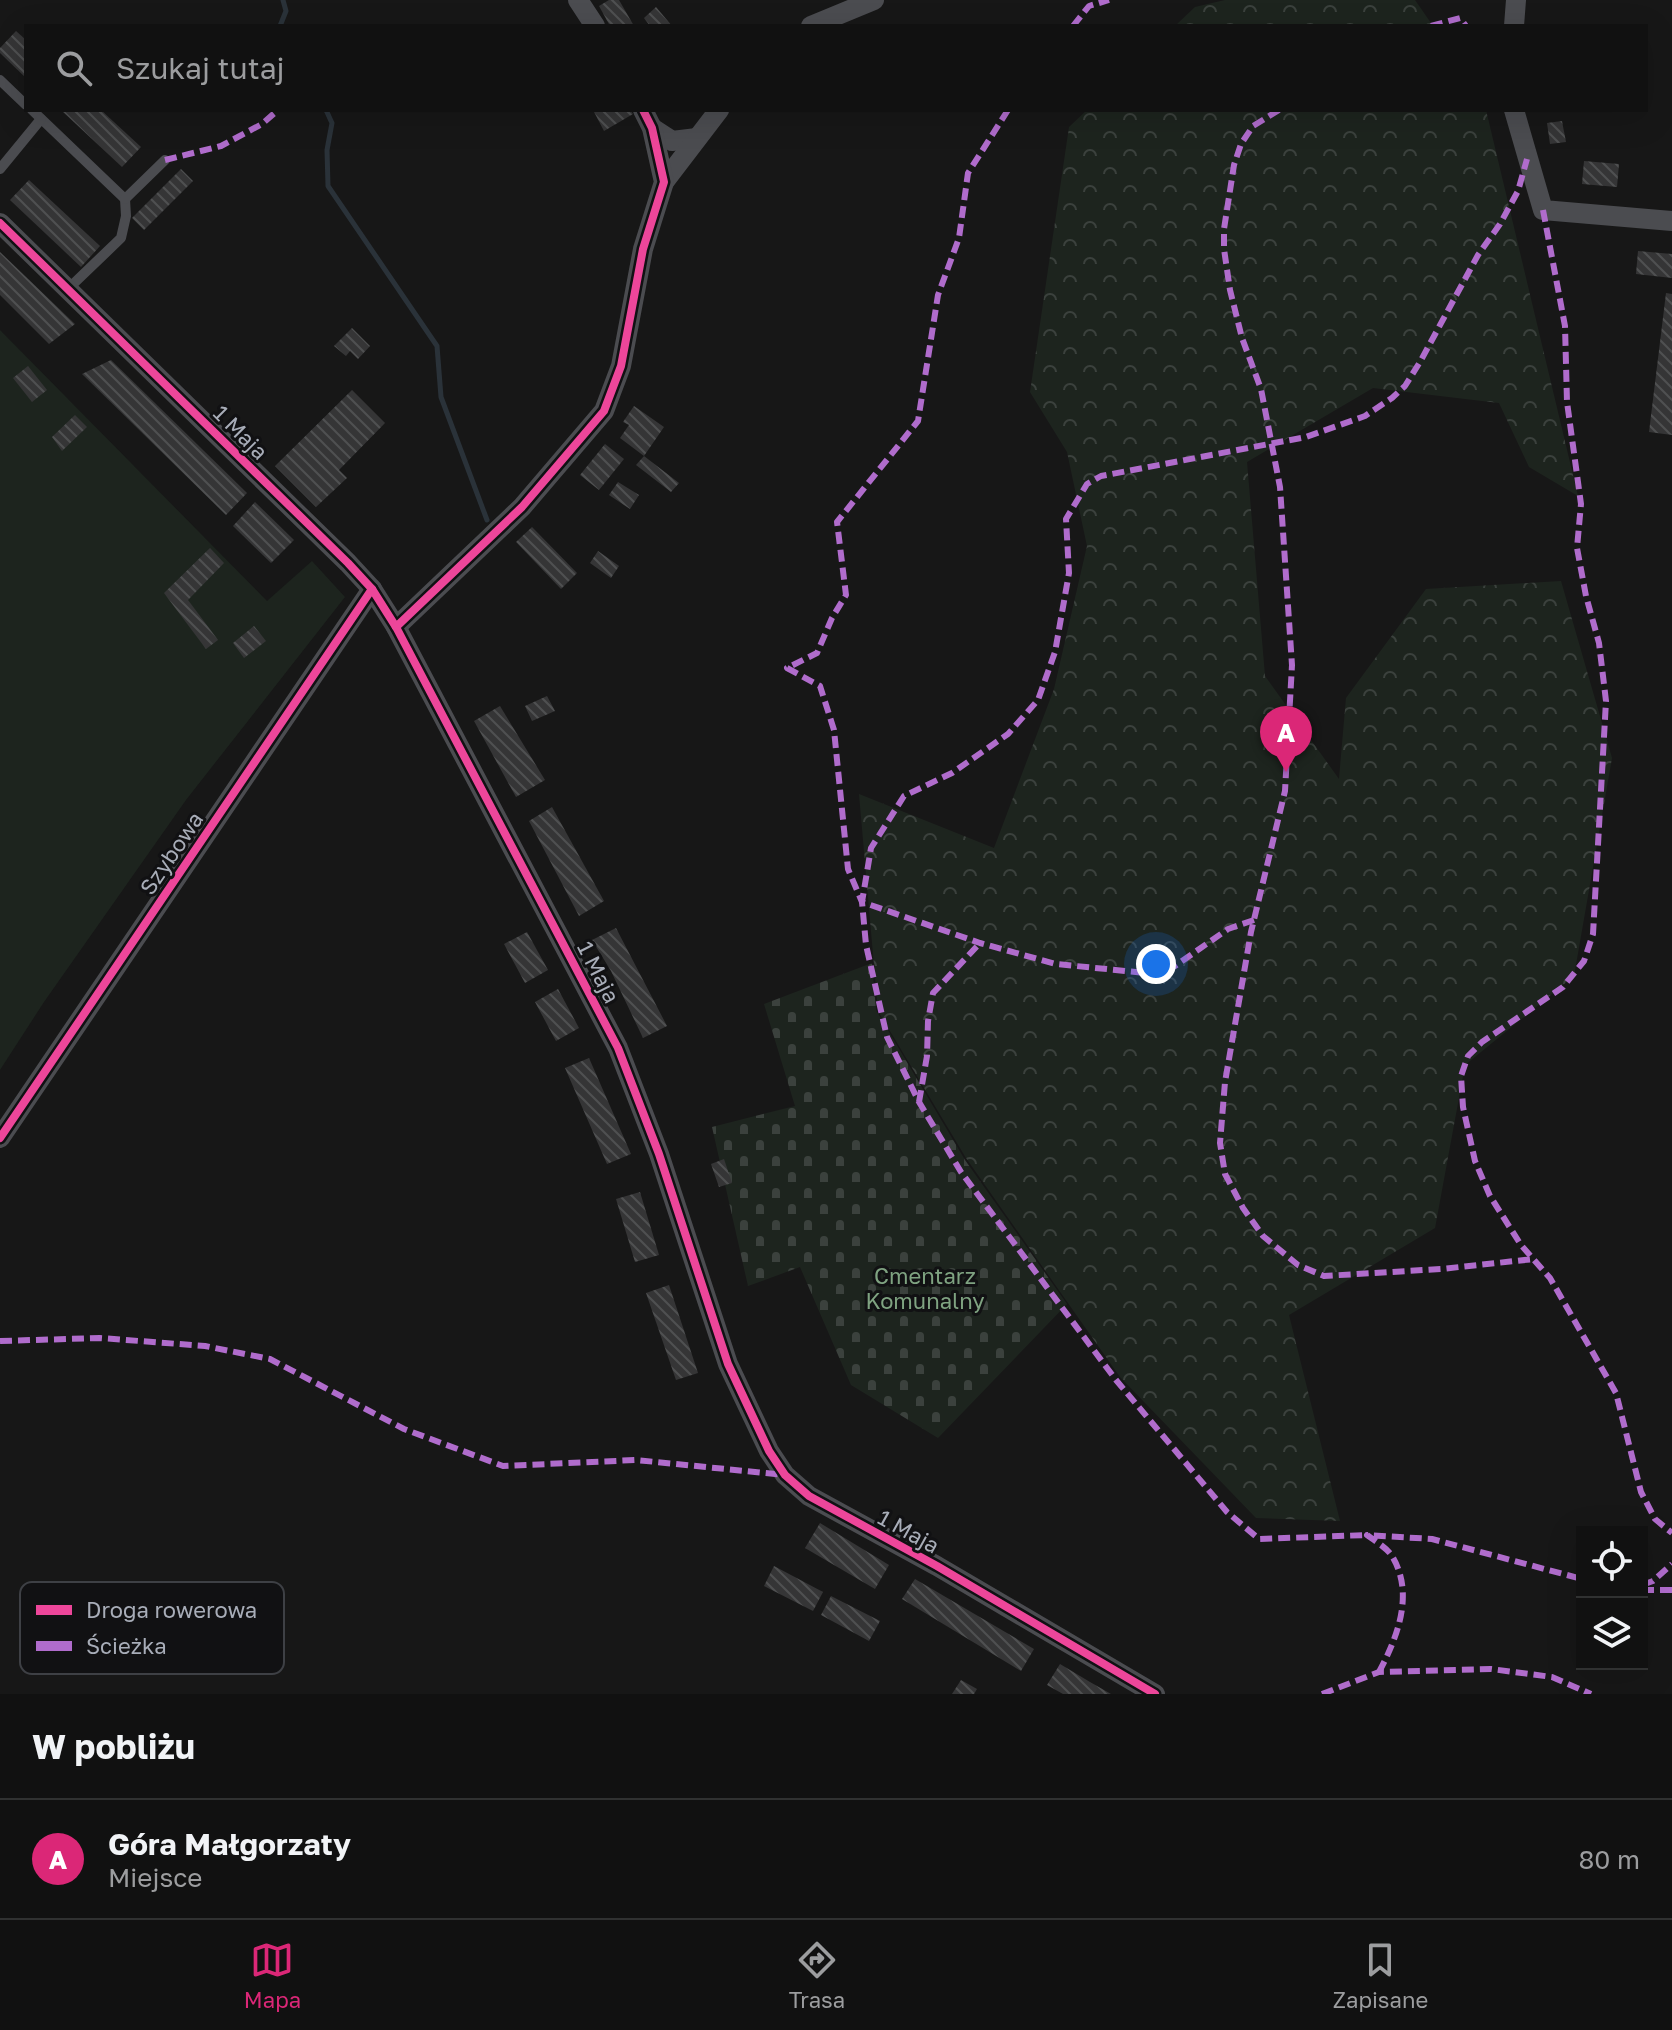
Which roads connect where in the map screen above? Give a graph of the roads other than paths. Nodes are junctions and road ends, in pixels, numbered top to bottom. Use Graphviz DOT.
graph roads {
  1 [pos="578,0"];
  2 [pos="874,0"];
  3 [pos="1516,0"];
  4 [pos="594,24"];
  5 [pos="816,24"];
  6 [pos="1514,24"];
  7 [pos="0,80"];
  8 [pos="24,103"];
  9 [pos="34,112"];
  10 [pos="717,112"];
  11 [pos="1515,112"];
  12 [pos="41,119"];
  13 [pos="648,119"];
  14 [pos="697,138"];
  15 [pos="165,160"];
  16 [pos="0,169"];
  17 [pos="664,182"];
  18 [pos="125,199"];
  19 [pos="1672,221"];
  20 [pos="0,223"];
  21 [pos="69,288"];
  22 [pos="372,589"];
  23 [pos="396,627"];
  24 [pos="0,1138"];
  25 [pos="1155,1694"];
  1 -- 4 [label="street"];
  2 -- 5 [label="street"];
  3 -- 6 [label="street"];
  7 -- 8 [label="lane"];
  9 -- 12 [label="lane"];
  10 -- 14 [label="street"];
  11 -- 19 [label="street"];
  12 -- 16 [label="lane"];
  12 -- 18 [label="lane"];
  13 -- 14 [label="street"];
  13 -- 17 [label="street"];
  14 -- 17 [label="street"];
  15 -- 18 [label="lane"];
  17 -- 23 [label="street"];
  18 -- 21 [label="lane"];
  20 -- 21 [label="street, 1 Maja"];
  21 -- 22 [label="street, 1 Maja"];
  22 -- 23 [label="street, 1 Maja"];
  22 -- 24 [label="street, Szybowa"];
  23 -- 25 [label="street, 1 Maja"];
}
